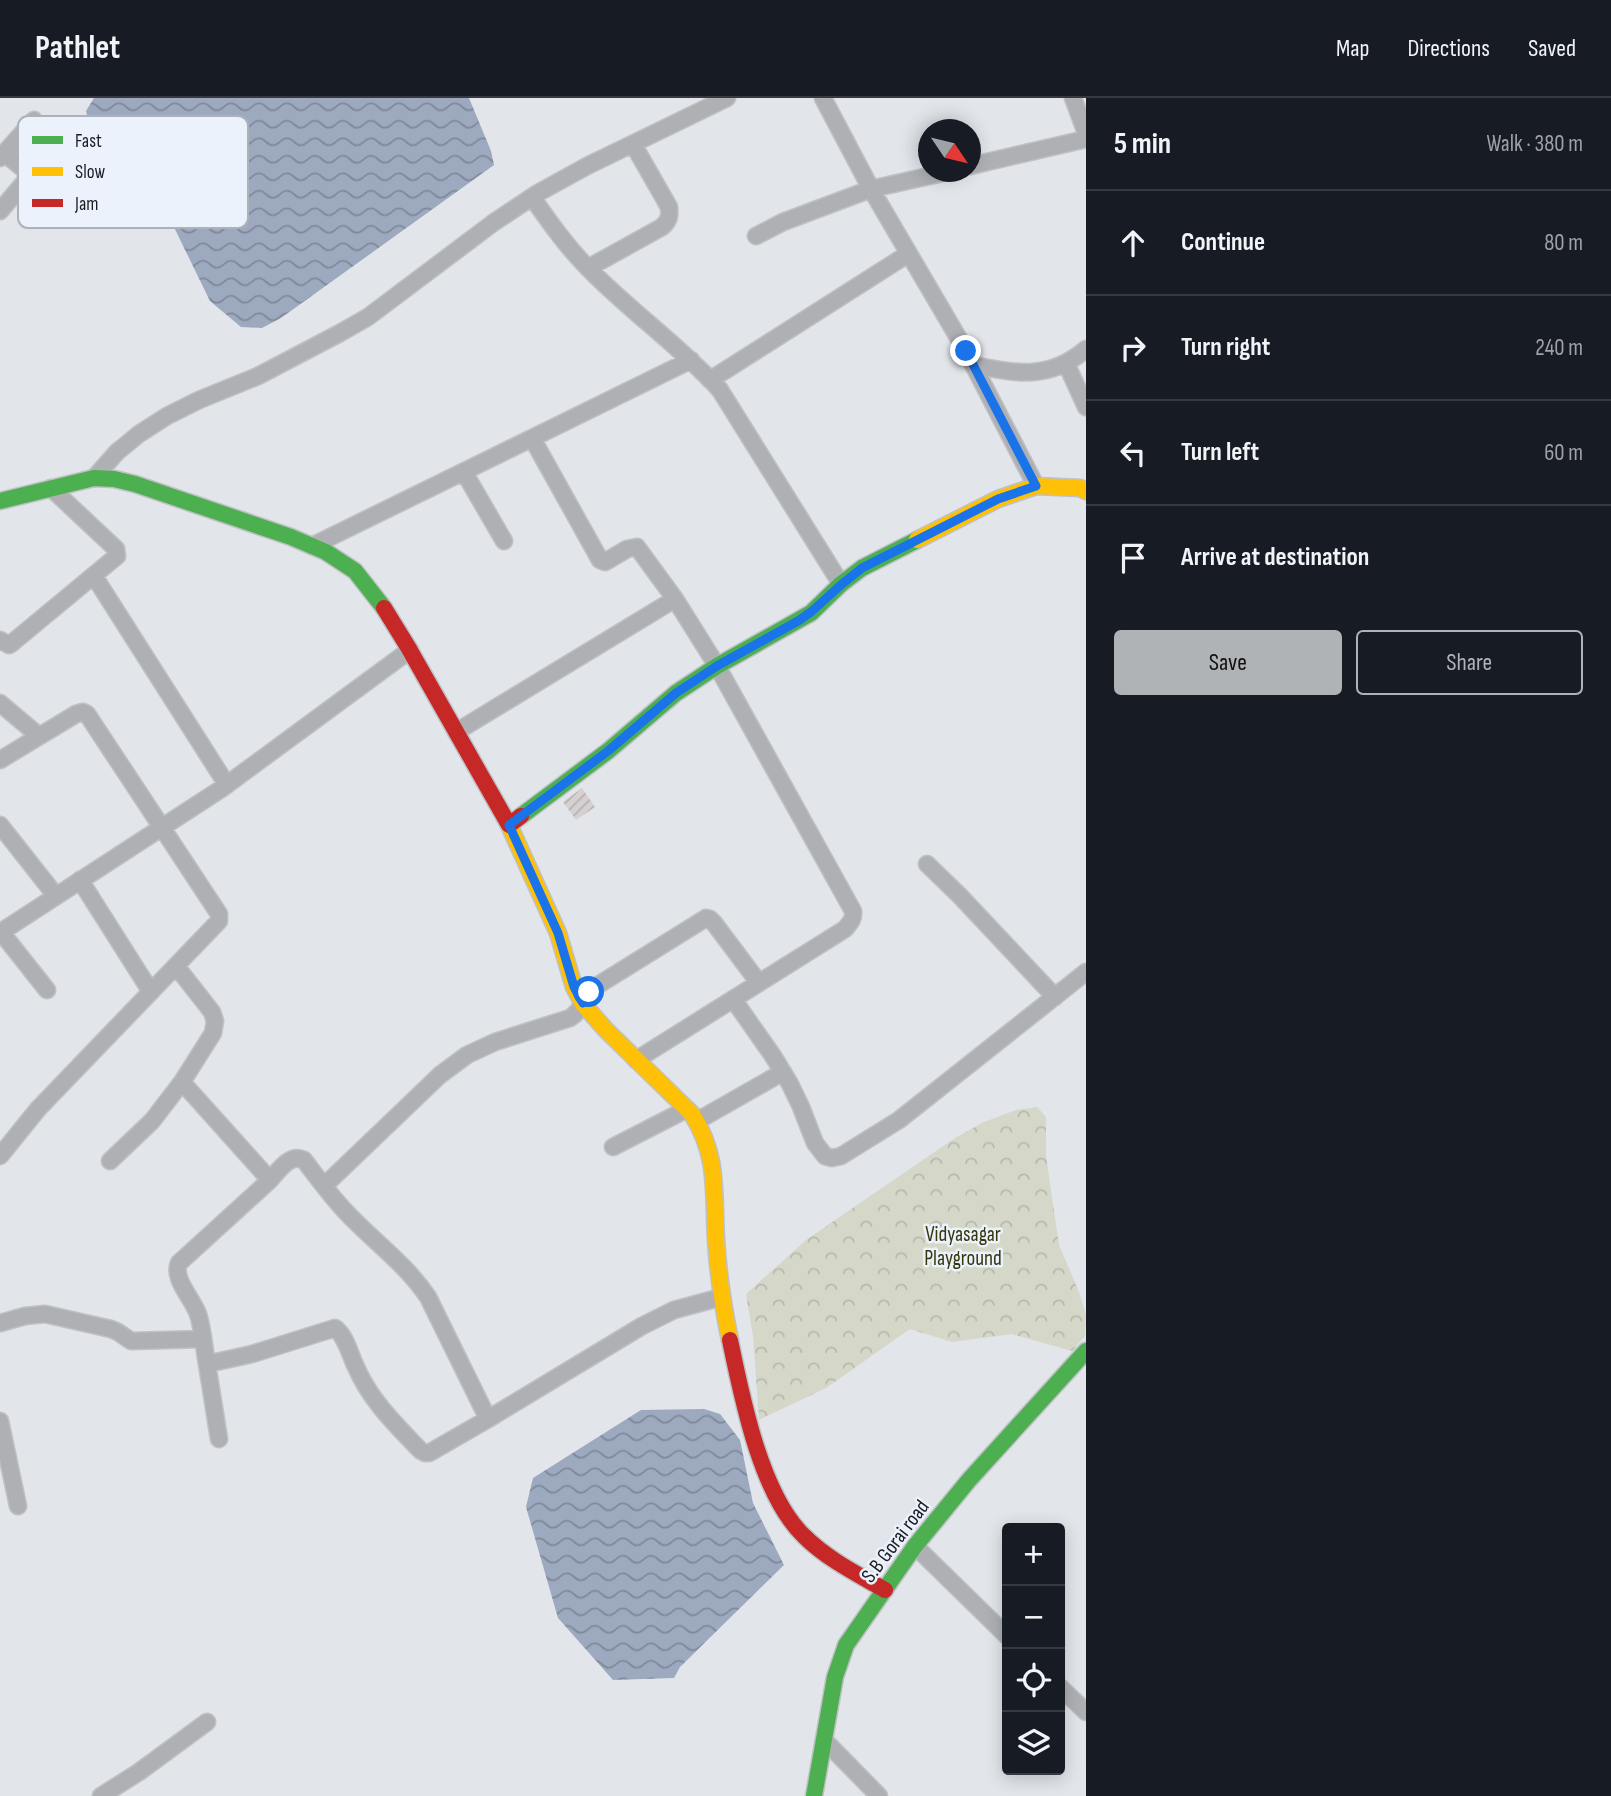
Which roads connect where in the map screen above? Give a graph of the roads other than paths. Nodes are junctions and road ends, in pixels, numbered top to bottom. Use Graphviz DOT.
graph roads {
  1 [pos="727,98"];
  2 [pos="823,98"];
  3 [pos="1073,98"];
  4 [pos="1086,133"];
  5 [pos="18,138"];
  6 [pos="1086,139"];
  7 [pos="633,144"];
  8 [pos="2,156"];
  9 [pos="981,164"];
  10 [pos="18,166"];
  11 [pos="918,178"];
  12 [pos="871,189"];
  13 [pos="18,190"];
  14 [pos="532,197"];
  15 [pos="0,211"];
  16 [pos="756,236"];
  17 [pos="908,254"];
  18 [pos="588,268"];
  19 [pos="1086,349"];
  20 [pos="691,360"];
  21 [pos="1066,363"];
  22 [pos="974,365"];
  23 [pos="710,380"];
  24 [pos="1086,407"];
  25 [pos="532,438"];
  26 [pos="464,472"];
  27 [pos="94,478"];
  28 [pos="1036,486"];
  29 [pos="51,488"];
  30 [pos="1086,491"];
  31 [pos="0,501"];
  32 [pos="504,541"];
  33 [pos="312,546"];
  34 [pos="94,576"];
  35 [pos="842,584"];
  36 [pos="675,599"];
  37 [pos="0,640"];
  38 [pos="410,650"];
  39 [pos="717,666"];
  40 [pos="0,703"];
  41 [pos="456,732"];
  42 [pos="39,736"];
  43 [pos="0,760"];
  44 [pos="227,785"];
  45 [pos="0,825"];
  46 [pos="509,825"];
  47 [pos="161,828"];
  48 [pos="928,864"];
  49 [pos="80,880"];
  50 [pos="56,896"];
  51 [pos="1,932"];
  52 [pos="176,967"];
  53 [pos="1086,972"];
  54 [pos="759,983"];
  55 [pos="47,990"];
  56 [pos="151,992"];
  57 [pos="1055,997"];
  58 [pos="733,999"];
  59 [pos="583,1003"];
  60 [pos="636,1060"];
  61 [pos="783,1072"];
  62 [pos="182,1082"];
  63 [pos="692,1115"];
  64 [pos="613,1147"];
  65 [pos="0,1156"];
  66 [pos="110,1161"];
  67 [pos="270,1180"];
  68 [pos="324,1186"];
  69 [pos="722,1297"];
  70 [pos="0,1323"];
  71 [pos="203,1339"];
  72 [pos="1086,1352"];
  73 [pos="207,1364"];
  74 [pos="488,1419"];
  75 [pos="0,1421"];
  76 [pos="219,1438"];
  77 [pos="18,1506"];
  78 [pos="915,1546"];
  79 [pos="885,1590"];
  80 [pos="1002,1631"];
  81 [pos="1065,1692"];
  82 [pos="1086,1712"];
  83 [pos="207,1723"];
  84 [pos="824,1740"];
  85 [pos="102,1796"];
  86 [pos="814,1796"];
  87 [pos="879,1796"];
  1 -- 7 [label="street"];
  2 -- 12 [label="street"];
  3 -- 4 [label="street"];
  5 -- 8 [label="street"];
  6 -- 9 [label="street"];
  7 -- 14 [label="street"];
  7 -- 18 [label="street"];
  8 -- 10 [label="street"];
  11 -- 12 [label="street"];
  12 -- 16 [label="street"];
  12 -- 17 [label="street"];
  13 -- 15 [label="street"];
  14 -- 18 [label="street"];
  14 -- 27 [label="street"];
  17 -- 22 [label="street"];
  17 -- 23 [label="street"];
  18 -- 20 [label="street"];
  19 -- 21 [label="street"];
  20 -- 23 [label="street"];
  20 -- 25 [label="street"];
  21 -- 22 [label="street"];
  21 -- 24 [label="street"];
  22 -- 28 [label="street"];
  23 -- 35 [label="street"];
  25 -- 26 [label="street"];
  25 -- 36 [label="street"];
  26 -- 32 [label="street"];
  26 -- 33 [label="street"];
  27 -- 29 [label="street"];
  27 -- 33 [label="street"];
  28 -- 30 [label="street"];
  28 -- 35 [label="street"];
  29 -- 31 [label="street"];
  29 -- 34 [label="street"];
  33 -- 38 [label="street"];
  34 -- 37 [label="street"];
  34 -- 44 [label="street"];
  35 -- 39 [label="street"];
  36 -- 39 [label="street"];
  36 -- 41 [label="street"];
  38 -- 41 [label="street"];
  38 -- 44 [label="street"];
  39 -- 46 [label="street"];
  39 -- 54 [label="street"];
  40 -- 42 [label="street"];
  41 -- 46 [label="street"];
  42 -- 43 [label="street"];
  42 -- 47 [label="street"];
  44 -- 47 [label="street"];
  45 -- 50 [label="street"];
  46 -- 59 [label="street"];
  47 -- 49 [label="street"];
  47 -- 52 [label="street"];
  48 -- 57 [label="street"];
  49 -- 50 [label="street"];
  49 -- 56 [label="street"];
  50 -- 51 [label="street"];
  51 -- 55 [label="street"];
  52 -- 56 [label="street"];
  52 -- 62 [label="street"];
  53 -- 57 [label="street"];
  54 -- 58 [label="street"];
  54 -- 59 [label="street"];
  56 -- 65 [label="street"];
  57 -- 61 [label="street"];
  58 -- 60 [label="street"];
  58 -- 61 [label="street"];
  59 -- 60 [label="street"];
  59 -- 68 [label="street"];
  60 -- 63 [label="street"];
  61 -- 63 [label="street"];
  62 -- 66 [label="street"];
  62 -- 67 [label="street"];
  63 -- 64 [label="street"];
  63 -- 69 [label="street"];
  67 -- 68 [label="street"];
  67 -- 71 [label="street"];
  68 -- 74 [label="street"];
  69 -- 74 [label="street"];
  69 -- 79 [label="street"];
  70 -- 71 [label="street"];
  71 -- 73 [label="street"];
  72 -- 78 [label="street, S.B Gorai road"];
  73 -- 74 [label="street"];
  73 -- 76 [label="street"];
  75 -- 77 [label="street"];
  78 -- 79 [label="street, S.B Gorai road"];
  78 -- 80 [label="street"];
  79 -- 84 [label="street, S.B Gorai road"];
  81 -- 82 [label="street"];
  83 -- 85 [label="street"];
  84 -- 86 [label="street, S.B Gorai road"];
  84 -- 87 [label="street"];
}
